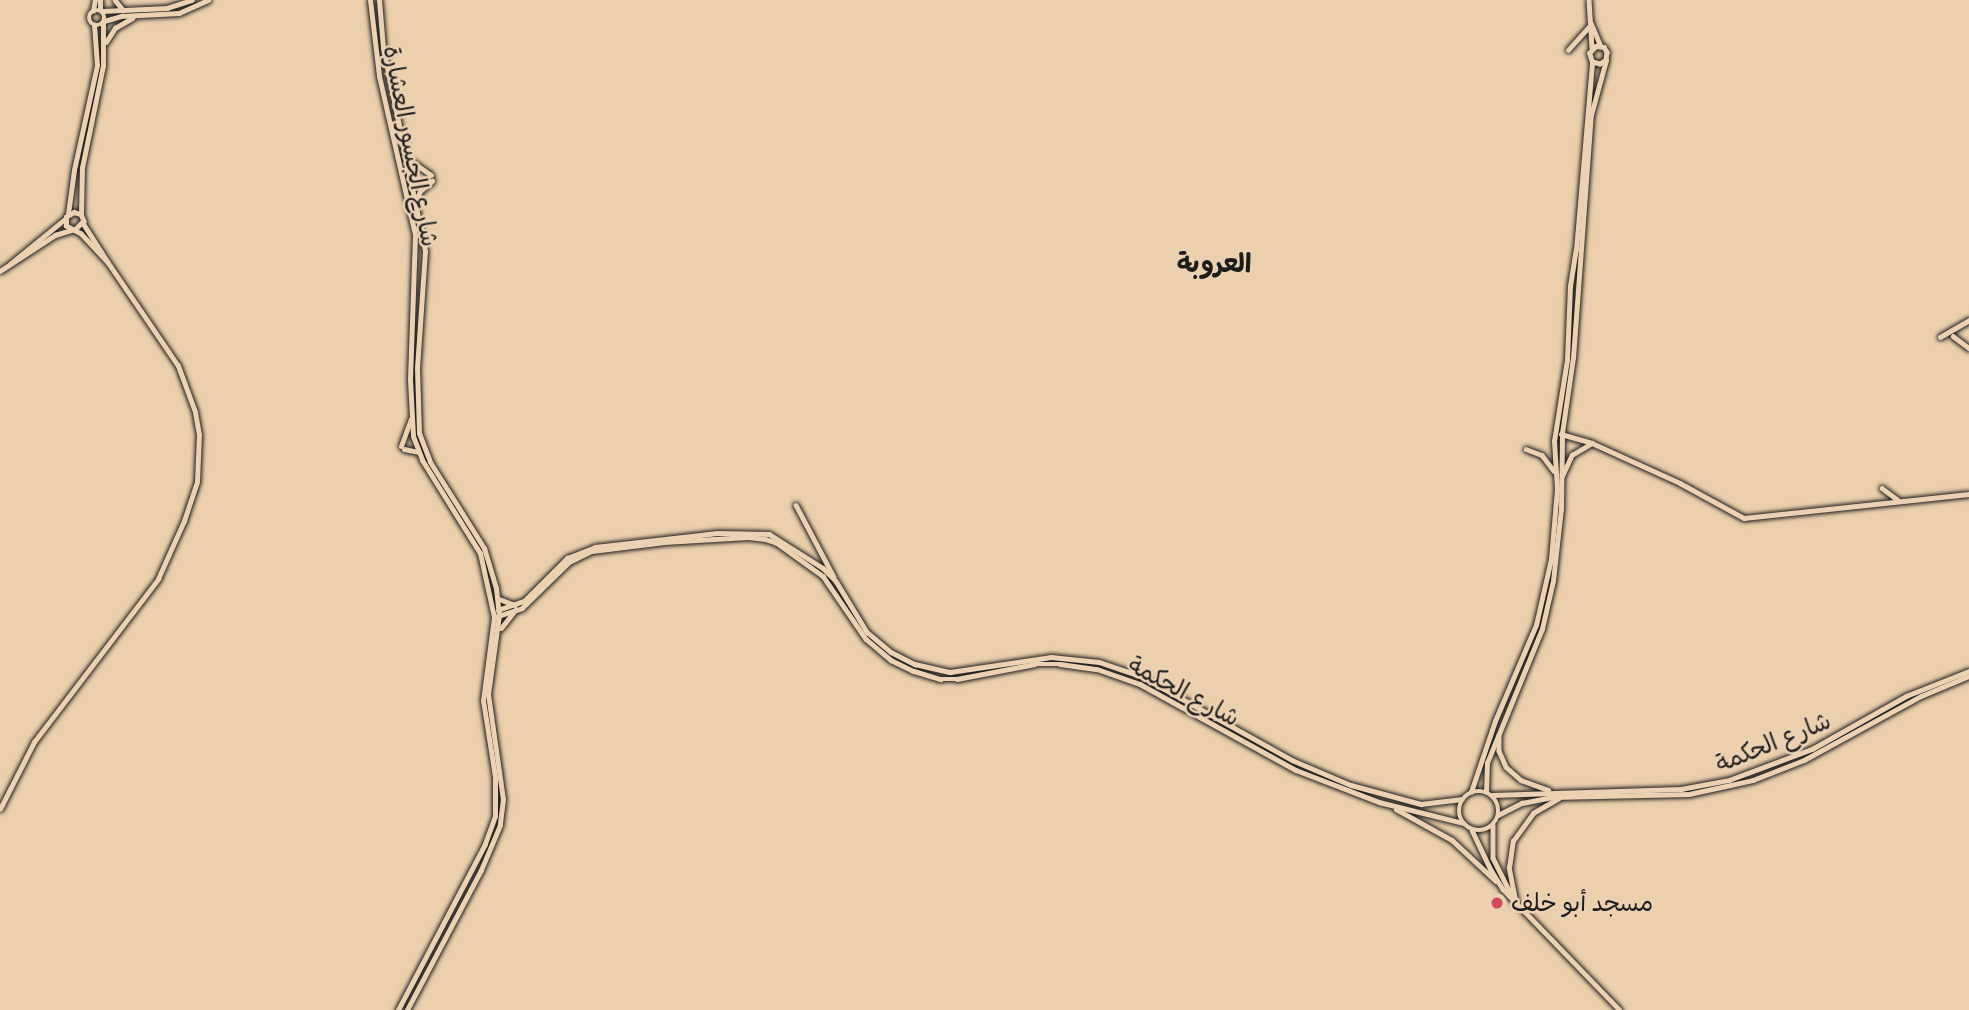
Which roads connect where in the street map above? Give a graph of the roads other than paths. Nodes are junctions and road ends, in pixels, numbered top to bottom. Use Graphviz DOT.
graph roads {
  1 [pos="97,0"];
  2 [pos="115,0"];
  3 [pos="192,0"];
  4 [pos="208,0"];
  5 [pos="370,0"];
  6 [pos="379,0"];
  7 [pos="1589,0"];
  8 [pos="124,10"];
  9 [pos="98,11"];
  10 [pos="137,16"];
  11 [pos="1590,19"];
  12 [pos="103,22"];
  13 [pos="94,25"];
  14 [pos="1589,27"];
  15 [pos="105,46"];
  16 [pos="1601,46"];
  17 [pos="1592,48"];
  18 [pos="1568,50"];
  19 [pos="1606,60"];
  20 [pos="1592,62"];
  21 [pos="407,157"];
  22 [pos="401,175"];
  23 [pos="411,175"];
  24 [pos="403,183"];
  25 [pos="412,183"];
  26 [pos="416,201"];
  27 [pos="81,214"];
  28 [pos="66,217"];
  29 [pos="83,223"];
  30 [pos="73,230"];
  31 [pos="108,263"];
  32 [pos="10,264"];
  33 [pos="0,271"];
  34 [pos="1969,320"];
  35 [pos="1953,336"];
  36 [pos="1940,337"];
  37 [pos="1969,348"];
  38 [pos="411,419"];
  39 [pos="1562,436"];
  40 [pos="1555,438"];
  41 [pos="1592,443"];
  42 [pos="1526,449"];
  43 [pos="418,452"];
  44 [pos="1559,475"];
  45 [pos="1882,488"];
  46 [pos="1969,494"];
  47 [pos="1900,502"];
  48 [pos="796,505"];
  49 [pos="836,581"];
  50 [pos="498,599"];
  51 [pos="515,608"];
  52 [pos="496,613"];
  53 [pos="498,634"];
  54 [pos="1969,671"];
  55 [pos="1969,676"];
  56 [pos="1499,731"];
  57 [pos="1552,791"];
  58 [pos="1471,792"];
  59 [pos="1489,794"];
  60 [pos="1563,796"];
  61 [pos="1462,799"];
  62 [pos="1389,805"];
  63 [pos="0,809"];
  64 [pos="1498,815"];
  65 [pos="1463,823"];
  66 [pos="1493,825"];
  67 [pos="1472,830"];
  68 [pos="1503,889"];
  69 [pos="1515,900"];
  70 [pos="1519,907"];
  71 [pos="398,1010"];
  72 [pos="407,1010"];
  73 [pos="1620,1010"];
  1 -- 9 [label="street"];
  2 -- 8 [label="street"];
  3 -- 8 [label="street"];
  4 -- 10 [label="street"];
  5 -- 22 [label="main road, شارع الجسور العشارة"];
  6 -- 21 [label="main road, شارع الجسور العشارة"];
  7 -- 11 [label="street"];
  8 -- 9 [label="street"];
  9 -- 12 [label="street"];
  9 -- 13 [label="street"];
  10 -- 12 [label="street"];
  10 -- 15 [label="street"];
  11 -- 14 [label="street"];
  11 -- 16 [label="street"];
  12 -- 13 [label="street"];
  12 -- 15 [label="street"];
  13 -- 28 [label="street"];
  14 -- 17 [label="street"];
  14 -- 18 [label="street"];
  15 -- 27 [label="street"];
  16 -- 17 [label="street"];
  16 -- 19 [label="street"];
  17 -- 20 [label="street"];
  19 -- 20 [label="street"];
  19 -- 39 [label="street"];
  20 -- 40 [label="street"];
  21 -- 23 [label="main road, شارع الجسور العشارة"];
  21 -- 26 [label="main road"];
  22 -- 23 [label="main road"];
  22 -- 24 [label="main road, شارع الجسور العشارة"];
  23 -- 25 [label="main road, شارع الجسور العشارة"];
  24 -- 25 [label="main road"];
  24 -- 38 [label="main road, شارع الجسور العشارة"];
  25 -- 26 [label="main road, شارع الجسور العشارة"];
  26 -- 50 [label="main road, شارع الجسور العشارة"];
  27 -- 28 [label="street"];
  27 -- 29 [label="street"];
  28 -- 30 [label="street"];
  28 -- 32 [label="street"];
  29 -- 30 [label="street"];
  29 -- 31 [label="street"];
  30 -- 31 [label="street"];
  30 -- 32 [label="street"];
  31 -- 63 [label="street"];
  32 -- 33 [label="street"];
  34 -- 36 [label="street"];
  35 -- 37 [label="street"];
  38 -- 43 [label="main road, شارع الجسور العشارة"];
  38 -- 43 [label="main road"];
  39 -- 40 [label="street"];
  39 -- 41 [label="street"];
  39 -- 44 [label="street"];
  40 -- 44 [label="street"];
  41 -- 44 [label="street"];
  41 -- 47 [label="street"];
  42 -- 44 [label="street"];
  43 -- 52 [label="main road, شارع الجسور العشارة"];
  44 -- 56 [label="street"];
  44 -- 58 [label="street"];
  45 -- 47 [label="street"];
  46 -- 47 [label="street"];
  48 -- 49 [label="street"];
  49 -- 51 [label="street, شارع الحكمة"];
  49 -- 61 [label="street, شارع الحكمة"];
  50 -- 51 [label="main road"];
  50 -- 52 [label="main road, شارع الجسور العشارة"];
  51 -- 52 [label="street, شارع الحكمة"];
  51 -- 53 [label="main road"];
  51 -- 62 [label="street, شارع الحكمة"];
  52 -- 53 [label="main road, شارع الجسور العشارة"];
  52 -- 71 [label="main road, شارع الجسور العشارة"];
  53 -- 72 [label="main road, شارع الجسور العشارة"];
  54 -- 57 [label="street, شارع الحكمة"];
  55 -- 60 [label="street, شارع الحكمة"];
  56 -- 57 [label="street"];
  56 -- 59 [label="street"];
  57 -- 59 [label="street, شارع الحكمة"];
  58 -- 59 [label="street"];
  58 -- 61 [label="street"];
  59 -- 64 [label="street"];
  60 -- 64 [label="street, شارع الحكمة"];
  60 -- 69 [label="street"];
  61 -- 65 [label="street"];
  62 -- 65 [label="street, شارع الحكمة"];
  62 -- 68 [label="street"];
  64 -- 66 [label="street"];
  65 -- 67 [label="street"];
  66 -- 67 [label="street"];
  66 -- 69 [label="street"];
  67 -- 68 [label="street"];
  68 -- 70 [label="street"];
  69 -- 70 [label="street"];
  70 -- 73 [label="street"];
}
